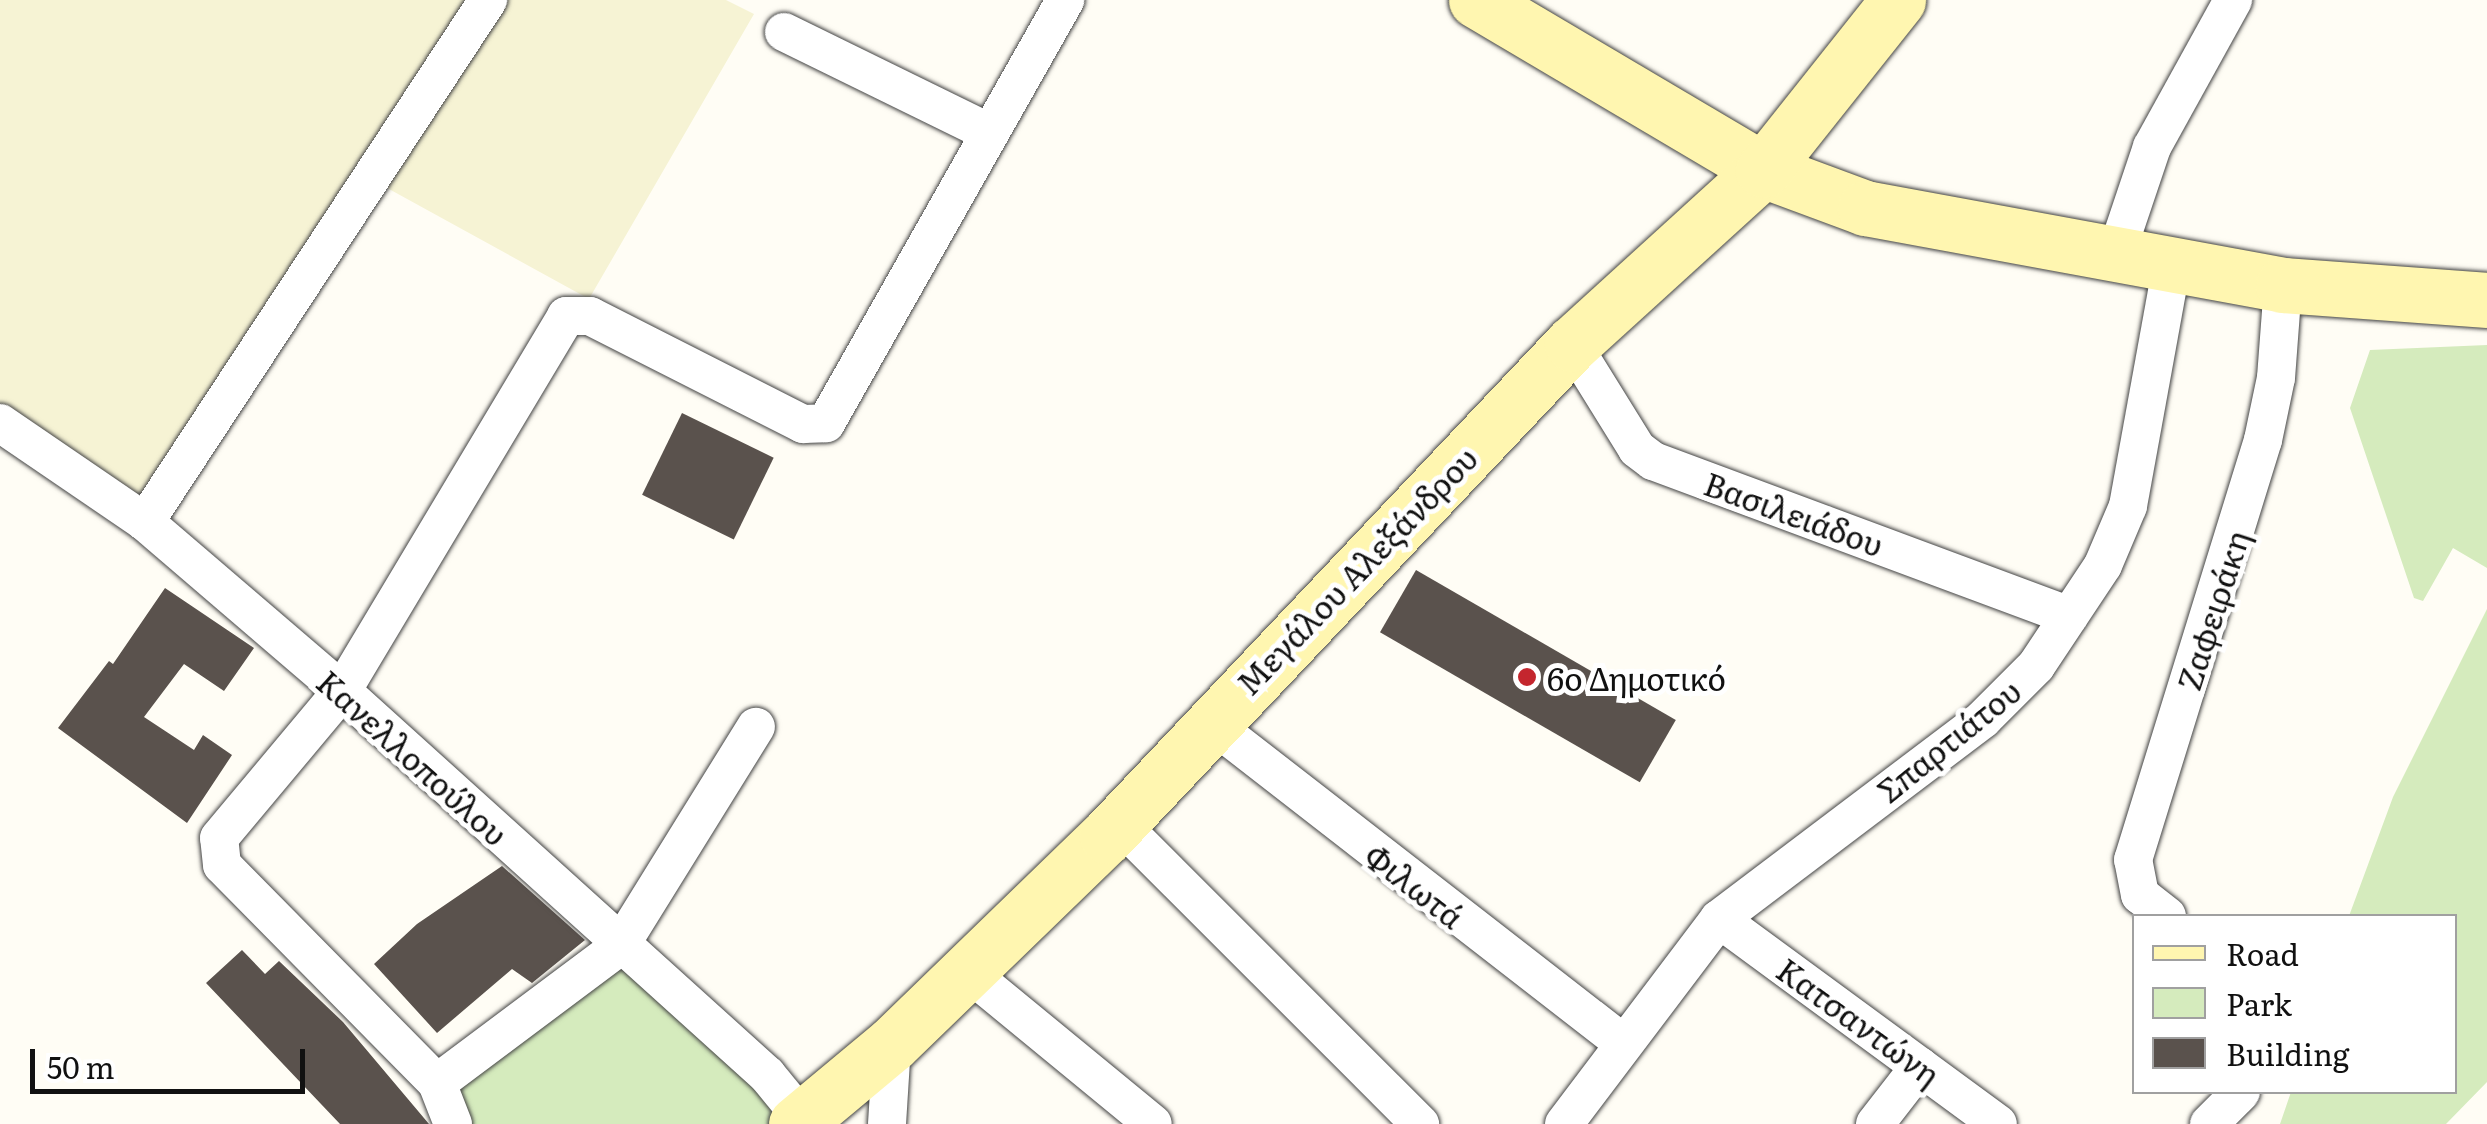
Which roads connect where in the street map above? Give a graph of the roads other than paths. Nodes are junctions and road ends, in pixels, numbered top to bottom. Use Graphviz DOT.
graph roads {
  1 [pos="488,0"];
  2 [pos="1064,0"];
  3 [pos="1476,0"];
  4 [pos="1898,0"];
  5 [pos="2233,0"];
  6 [pos="784,32"];
  7 [pos="990,133"];
  8 [pos="1763,170"];
  9 [pos="2116,254"];
  10 [pos="2172,263"];
  11 [pos="2283,285"];
  12 [pos="2486,294"];
  13 [pos="1572,344"];
  14 [pos="0,423"];
  15 [pos="145,522"];
  16 [pos="2069,616"];
  17 [pos="342,691"];
  18 [pos="1211,722"];
  19 [pos="756,727"];
  20 [pos="1118,822"];
  21 [pos="2165,914"];
  22 [pos="1719,918"];
  23 [pos="620,946"];
  24 [pos="968,972"];
  25 [pos="1623,1042"];
  26 [pos="892,1044"];
  27 [pos="1920,1066"];
  28 [pos="436,1083"];
  29 [pos="2239,1094"];
  30 [pos="800,1122"];
  31 [pos="452,1124"];
  32 [pos="888,1124"];
  33 [pos="1153,1124"];
  34 [pos="1420,1124"];
  35 [pos="1564,1124"];
  36 [pos="1875,1124"];
  37 [pos="1998,1124"];
  38 [pos="2209,1124"];
  1 -- 15 [label="street"];
  2 -- 7 [label="street"];
  3 -- 8 [label="main road"];
  4 -- 8 [label="main road, Μεγάλου Αλεξάνδρου"];
  5 -- 9 [label="street"];
  6 -- 7 [label="street"];
  7 -- 17 [label="street"];
  8 -- 9 [label="main road"];
  8 -- 13 [label="main road, Μεγάλου Αλεξάνδρου"];
  9 -- 10 [label="main road"];
  10 -- 11 [label="main road"];
  10 -- 16 [label="street, Σπαρτιάτου"];
  11 -- 12 [label="main road"];
  11 -- 21 [label="street, Ζαφειράκη"];
  13 -- 16 [label="street, Βασιλειάδου"];
  13 -- 18 [label="main road, Μεγάλου Αλεξάνδρου"];
  14 -- 15 [label="street, Κανελλοπούλου"];
  15 -- 17 [label="street, Κανελλοπούλου"];
  16 -- 22 [label="street, Σπαρτιάτου"];
  17 -- 23 [label="street, Κανελλοπούλου"];
  17 -- 28 [label="street"];
  18 -- 20 [label="main road, Μεγάλου Αλεξάνδρου"];
  18 -- 25 [label="street, Φιλωτά"];
  19 -- 23 [label="street"];
  20 -- 24 [label="main road, Μεγάλου Αλεξάνδρου"];
  20 -- 34 [label="street"];
  22 -- 25 [label="street, Σπαρτιάτου"];
  22 -- 27 [label="street, Κατσαντώνη"];
  23 -- 28 [label="street"];
  23 -- 30 [label="street, Κανελλοπούλου"];
  24 -- 26 [label="main road, Μεγάλου Αλεξάνδρου"];
  24 -- 33 [label="street"];
  25 -- 35 [label="street, Σπαρτιάτου"];
  26 -- 30 [label="main road, Μεγάλου Αλεξάνδρου"];
  26 -- 32 [label="street"];
  27 -- 36 [label="street"];
  27 -- 37 [label="street, Κατσαντώνη"];
  28 -- 31 [label="street"];
  29 -- 38 [label="street"];
}
